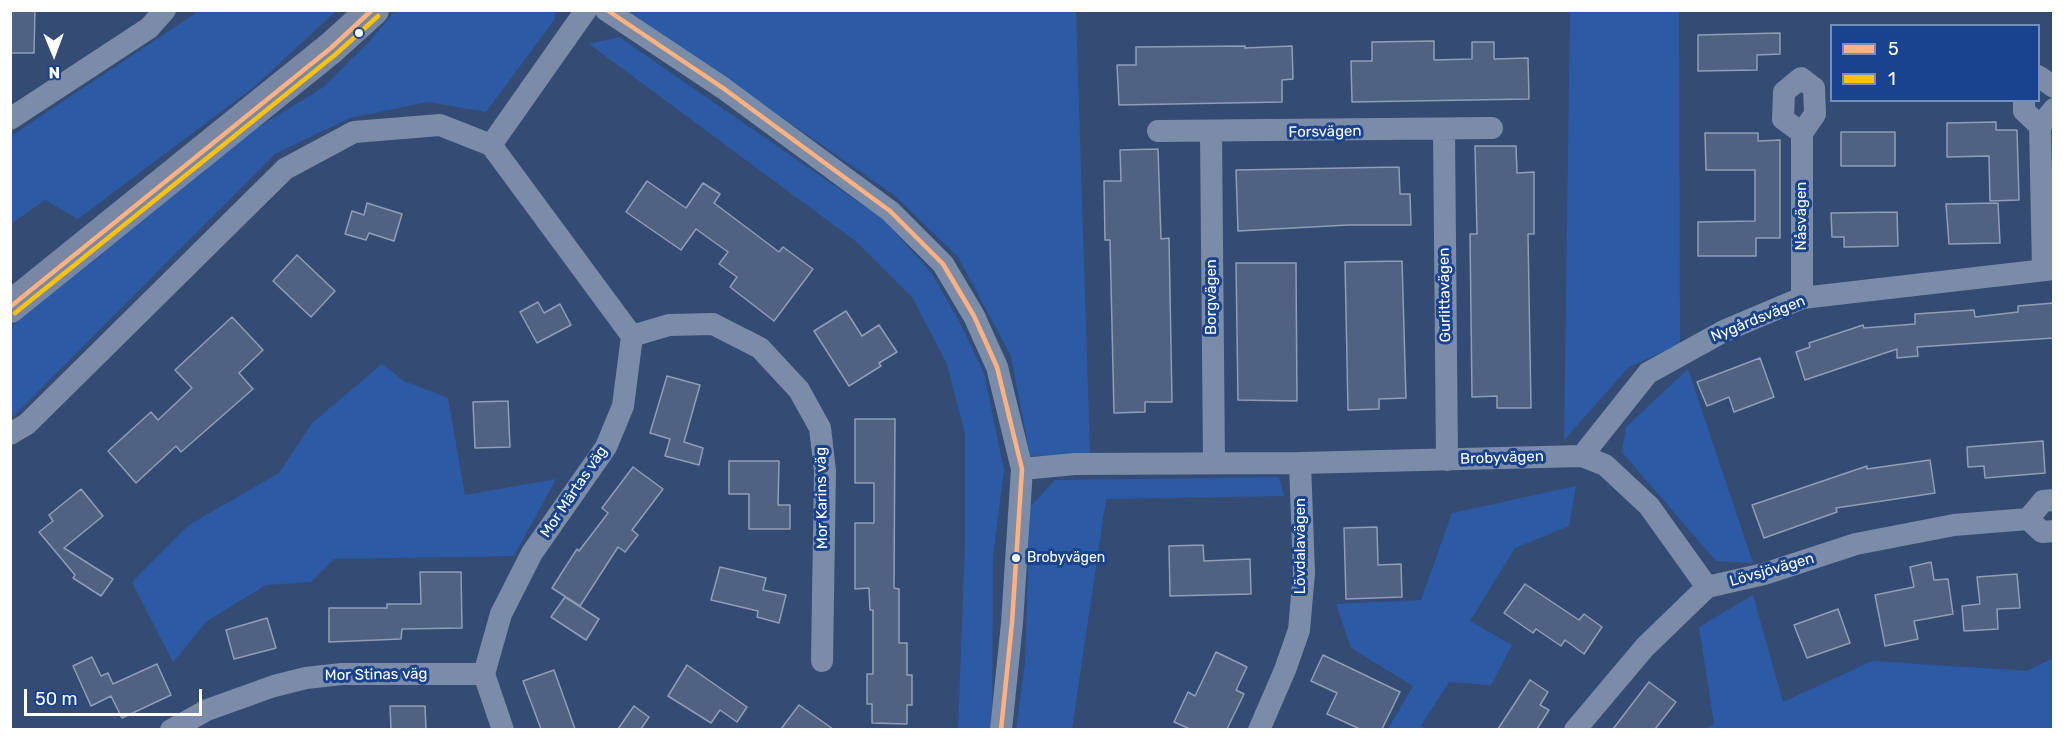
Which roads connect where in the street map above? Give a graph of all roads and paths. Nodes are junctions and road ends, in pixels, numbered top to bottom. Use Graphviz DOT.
graph roads {
  1 [pos="165,10"];
  2 [pos="373,10"];
  3 [pos="586,10"];
  4 [pos="606,10"];
  5 [pos="2040,77"];
  6 [pos="2054,87"];
  7 [pos="2024,102"];
  8 [pos="2047,118"];
  9 [pos="10,119"];
  10 [pos="1492,128"];
  11 [pos="1443,130"];
  12 [pos="1158,131"];
  13 [pos="1211,132"];
  14 [pos="1802,133"];
  15 [pos="491,145"];
  16 [pos="2048,269"];
  17 [pos="1802,298"];
  18 [pos="10,307"];
  19 [pos="632,336"];
  20 [pos="10,434"];
  21 [pos="1582,456"];
  22 [pos="1447,460"];
  23 [pos="1214,462"];
  24 [pos="1300,463"];
  25 [pos="1022,469"];
  26 [pos="2054,500"];
  27 [pos="2028,519"];
  28 [pos="2054,531"];
  29 [pos="1707,587"];
  30 [pos="822,661"];
  31 [pos="484,674"];
  32 [pos="171,729"];
  33 [pos="503,729"];
  34 [pos="1001,729"];
  35 [pos="1258,729"];
  36 [pos="1575,729"];
  1 -- 9 [label="street"];
  2 -- 18 [label="street"];
  3 -- 15 [label="street"];
  4 -- 25 [label="street"];
  5 -- 6 [label="street"];
  7 -- 8 [label="street"];
  8 -- 16 [label="street"];
  10 -- 11 [label="street, Forsvägen"];
  11 -- 13 [label="street, Forsvägen"];
  11 -- 22 [label="street, Gurlittavägen"];
  12 -- 13 [label="street, Forsvägen"];
  13 -- 23 [label="street, Borgvägen"];
  14 -- 17 [label="street, Nåsvägen"];
  15 -- 19 [label="street"];
  15 -- 20 [label="street"];
  16 -- 17 [label="street, Nygårdsvägen"];
  17 -- 21 [label="street, Nygårdsvägen"];
  19 -- 30 [label="street, Mor Karins väg"];
  19 -- 31 [label="street, Mor Märtas väg"];
  21 -- 22 [label="street, Brobyvägen"];
  21 -- 29 [label="street, Brobyvägen"];
  22 -- 24 [label="street, Brobyvägen"];
  23 -- 24 [label="street, Brobyvägen"];
  23 -- 25 [label="street, Brobyvägen"];
  24 -- 35 [label="street, Lövdalavägen"];
  25 -- 34 [label="street"];
  26 -- 27 [label="street"];
  27 -- 28 [label="street"];
  27 -- 29 [label="street, Lövsjövägen"];
  29 -- 36 [label="street"];
  31 -- 32 [label="street, Mor Stinas väg"];
  31 -- 33 [label="street"];
}
